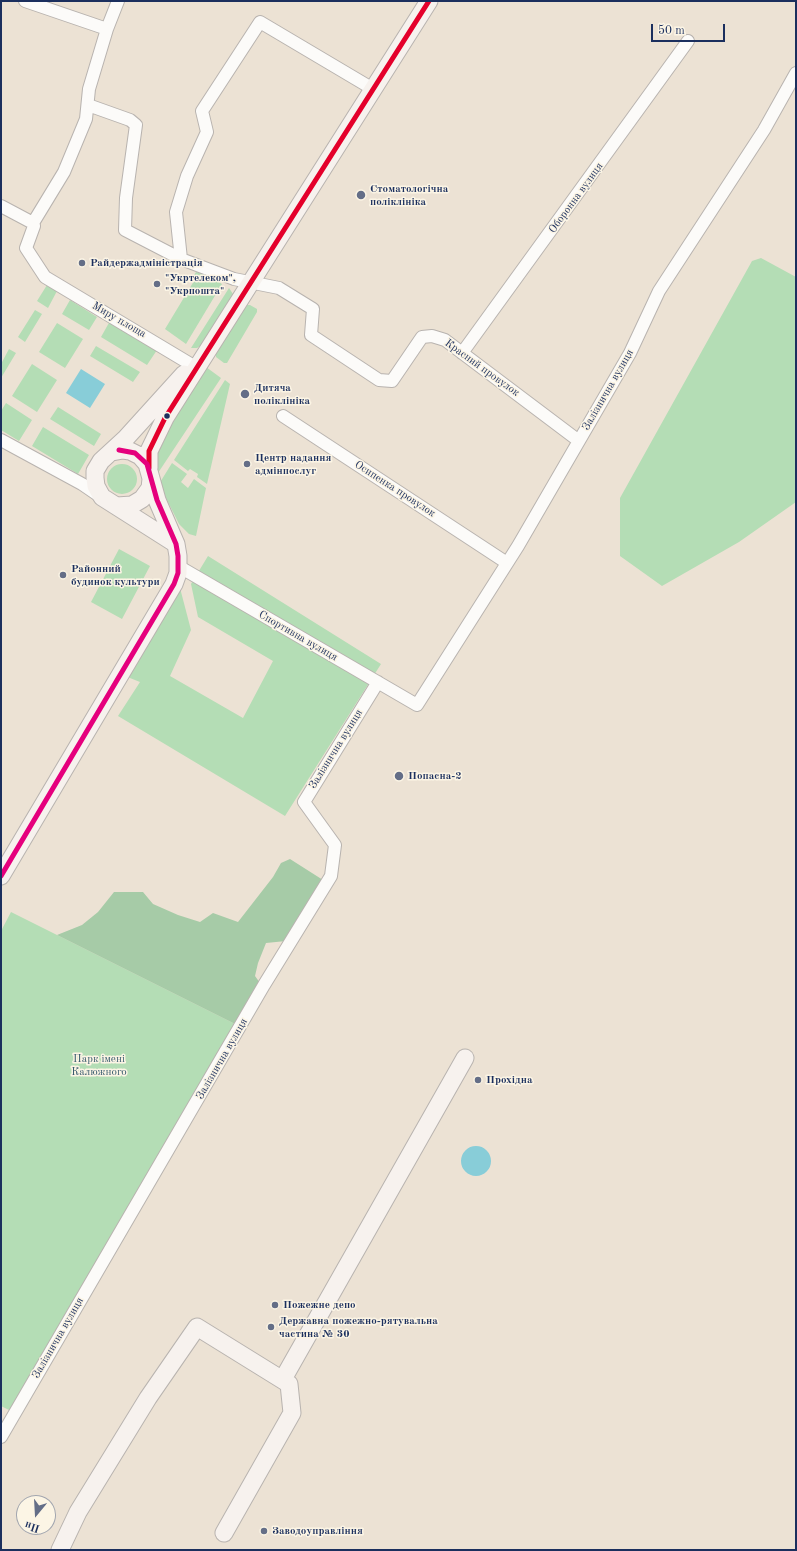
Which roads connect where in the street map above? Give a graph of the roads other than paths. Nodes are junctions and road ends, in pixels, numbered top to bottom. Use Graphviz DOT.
graph roads {
  1 [pos="25,1"];
  2 [pos="118,1"];
  3 [pos="429,1"];
  4 [pos="107,28"];
  5 [pos="688,42"];
  6 [pos="796,73"];
  7 [pos="373,89"];
  8 [pos="88,105"];
  9 [pos="1,206"];
  10 [pos="33,222"];
  11 [pos="181,259"];
  12 [pos="250,283"];
  13 [pos="462,353"];
  14 [pos="197,363"];
  15 [pos="283,416"];
  16 [pos="1,440"];
  17 [pos="579,441"];
  18 [pos="112,452"];
  19 [pos="95,473"];
  20 [pos="150,473"];
  21 [pos="82,484"];
  22 [pos="102,497"];
  23 [pos="117,506"];
  24 [pos="176,544"];
  25 [pos="507,563"];
  26 [pos="178,566"];
  27 [pos="378,682"];
  28 [pos="417,705"];
  29 [pos="1,876"];
  30 [pos="465,1058"];
  31 [pos="283,1379"];
  32 [pos="1,1437"];
  33 [pos="224,1533"];
  34 [pos="60,1550"];
  1 -- 4 [label="street"];
  2 -- 4 [label="street"];
  3 -- 7 [label="street"];
  4 -- 8 [label="street"];
  5 -- 13 [label="street, Оборонна вулиця"];
  6 -- 17 [label="street, Залізнична вулиця"];
  7 -- 11 [label="street"];
  7 -- 12 [label="street"];
  8 -- 10 [label="street"];
  8 -- 11 [label="street"];
  9 -- 10 [label="street"];
  10 -- 14 [label="street, Миру площа"];
  11 -- 12 [label="street"];
  12 -- 13 [label="street, Красний провулок"];
  12 -- 14 [label="street"];
  13 -- 17 [label="street, Красний провулок"];
  14 -- 18 [label="street"];
  14 -- 20 [label="street"];
  15 -- 25 [label="street, Осипенка провулок"];
  16 -- 21 [label="street"];
  17 -- 25 [label="street, Залізнична вулиця"];
  18 -- 19 [label="street"];
  18 -- 20 [label="street"];
  19 -- 21 [label="street"];
  19 -- 22 [label="street"];
  20 -- 23 [label="street"];
  20 -- 24 [label="street"];
  21 -- 22 [label="street"];
  22 -- 23 [label="street"];
  23 -- 24 [label="street"];
  24 -- 26 [label="street"];
  25 -- 28 [label="street, Залізнична вулиця"];
  26 -- 27 [label="street, Спортивна вулиця"];
  26 -- 29 [label="street"];
  27 -- 28 [label="street, Спортивна вулиця"];
  27 -- 32 [label="street, Залізнична вулиця"];
  30 -- 31 [label="street"];
  31 -- 33 [label="street"];
  31 -- 34 [label="street"];
}
